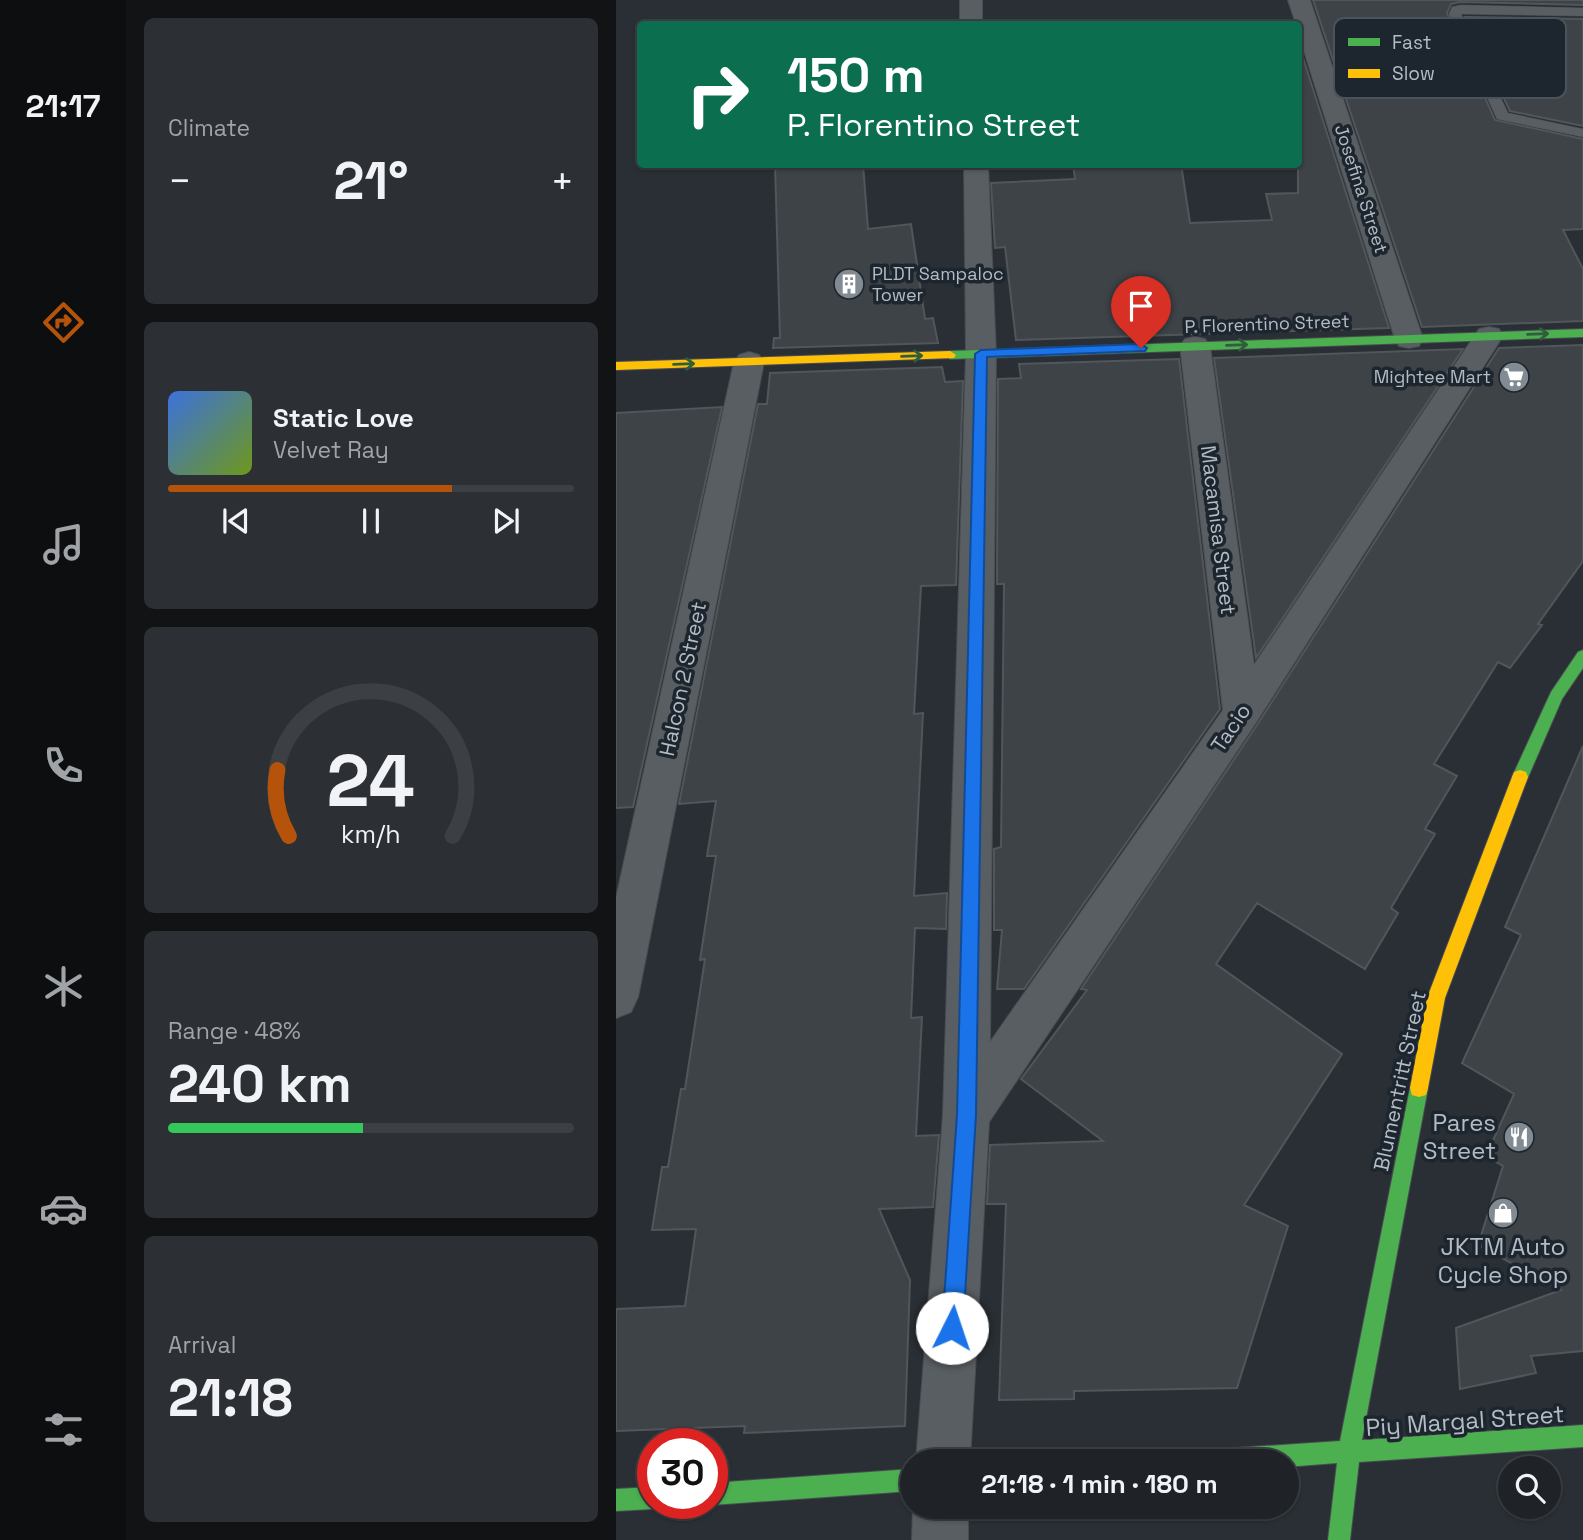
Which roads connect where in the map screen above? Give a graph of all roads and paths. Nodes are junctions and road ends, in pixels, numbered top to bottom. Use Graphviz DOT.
graph roads {
  1 [pos="971,0"];
  2 [pos="1299,0"];
  3 [pos="1583,12"];
  4 [pos="1458,18"];
  5 [pos="971,21"];
  6 [pos="1494,98"];
  7 [pos="1583,133"];
  8 [pos="975,168"];
  9 [pos="1583,333"];
  10 [pos="1489,336"];
  11 [pos="1409,339"];
  12 [pos="1195,346"];
  13 [pos="981,354"];
  14 [pos="749,362"];
  15 [pos="616,366"];
  16 [pos="1583,656"];
  17 [pos="1242,713"];
  18 [pos="616,997"];
  19 [pos="966,1115"];
  20 [pos="1583,1436"];
  21 [pos="944,1449"];
  22 [pos="1349,1452"];
  23 [pos="1299,1455"];
  24 [pos="900,1481"];
  25 [pos="728,1493"];
  26 [pos="637,1499"];
  27 [pos="616,1500"];
  28 [pos="941,1519"];
  29 [pos="940,1540"];
  30 [pos="1339,1540"];
  1 -- 5 [label="street"];
  2 -- 11 [label="street, Josefina Street"];
  3 -- 4 [label="lane"];
  6 -- 7 [label="lane"];
  8 -- 13 [label="street"];
  10 -- 9 [label="street, P. Florentino Street, one-way"];
  10 -- 11 [label="street, P. Florentino Street"];
  10 -- 17 [label="street, Tacio"];
  12 -- 11 [label="street, P. Florentino Street, one-way"];
  12 -- 13 [label="street, P. Florentino Street"];
  12 -- 17 [label="street, Macamisa Street"];
  14 -- 13 [label="street, P. Florentino Street, one-way"];
  13 -- 19 [label="street"];
  15 -- 14 [label="street, P. Florentino Street, one-way"];
  14 -- 18 [label="street, Halcon 2 Street"];
  16 -- 22 [label="street, Blumentritt Street"];
  17 -- 19 [label="street, Tacio"];
  19 -- 21 [label="street"];
  20 -- 22 [label="street, Piy Margal Street"];
  22 -- 23 [label="street, Piy Margal Street"];
  22 -- 30 [label="street, Blumentritt Street"];
  24 -- 25 [label="street"];
  26 -- 27 [label="street"];
  28 -- 29 [label="street"];
}
